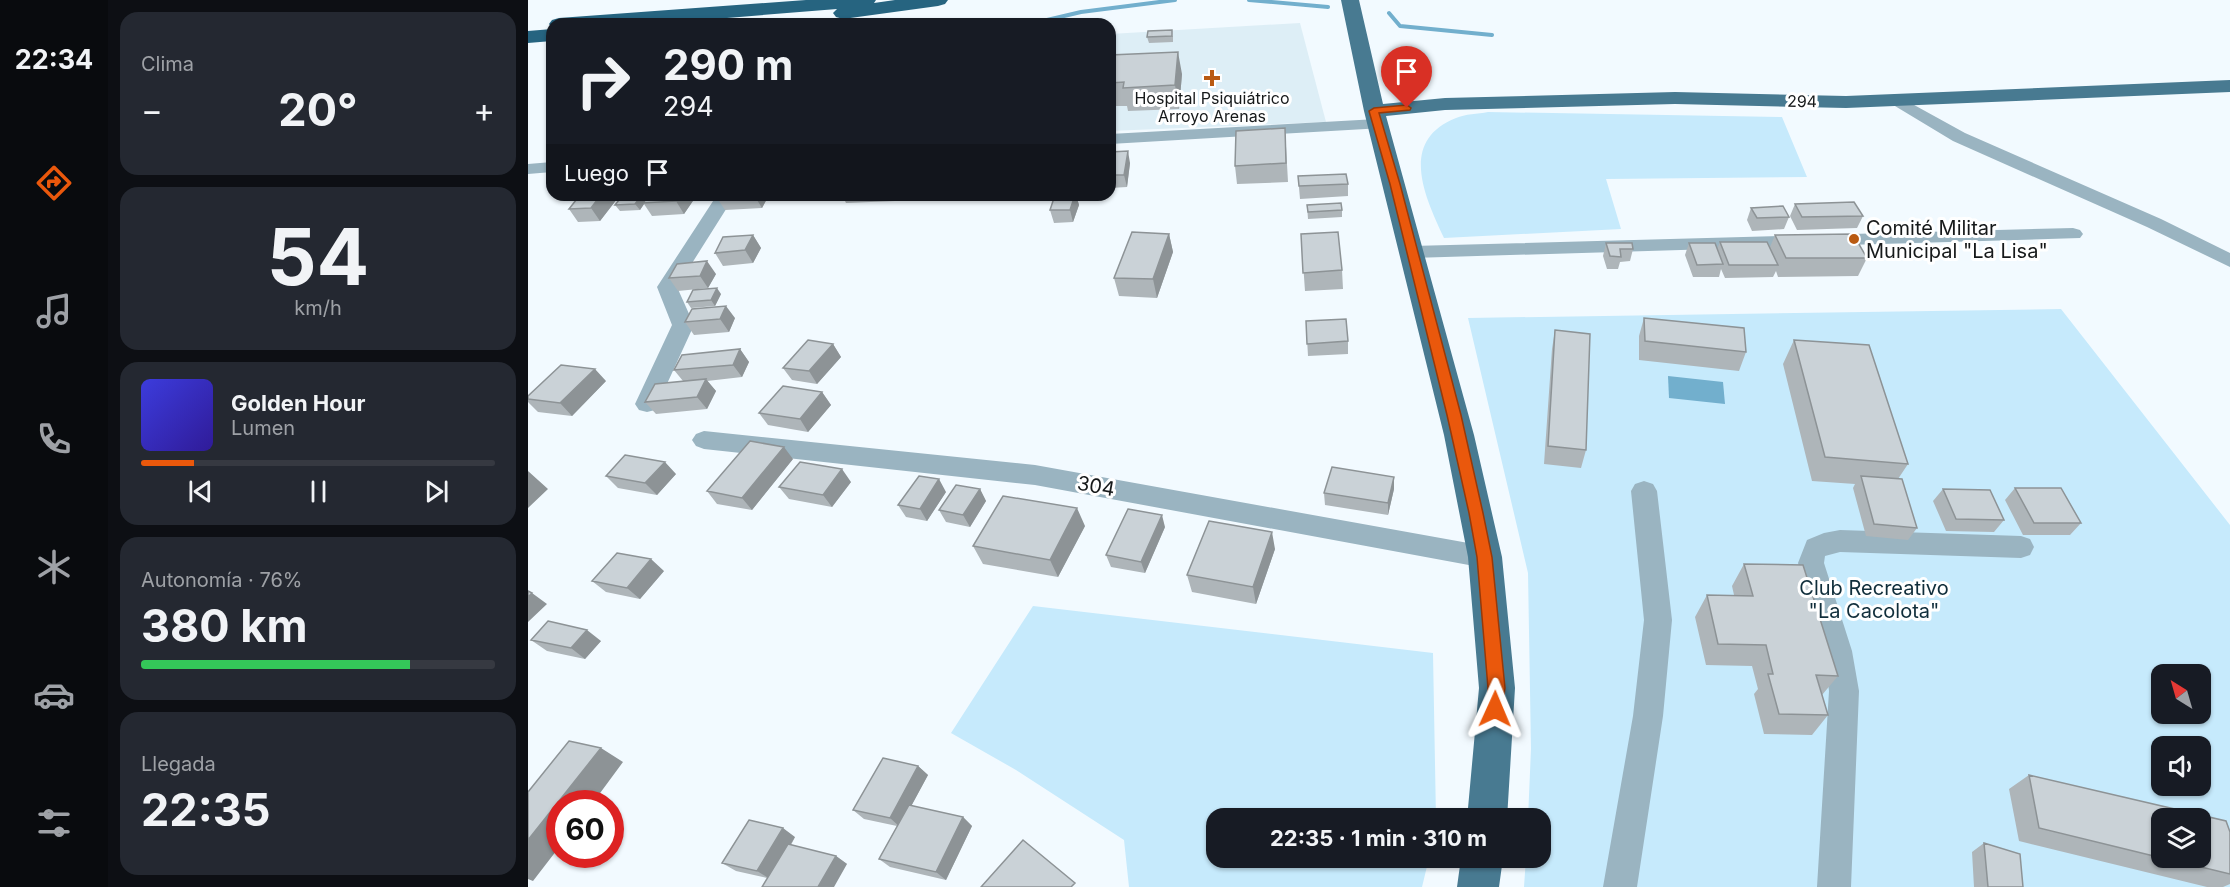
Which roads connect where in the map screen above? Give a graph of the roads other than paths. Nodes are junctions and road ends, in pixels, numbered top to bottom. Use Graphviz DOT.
graph roads {
  1 [pos="866,0"];
  2 [pos="938,0"];
  3 [pos="1350,0"];
  4 [pos="663,18"];
  5 [pos="790,18"];
  6 [pos="546,24"];
  7 [pos="528,26"];
  8 [pos="546,36"];
  9 [pos="528,37"];
  10 [pos="1366,78"];
  11 [pos="2230,86"];
  12 [pos="1896,100"];
  13 [pos="1445,104"];
  14 [pos="1376,117"];
  15 [pos="1116,139"];
  16 [pos="1386,154"];
  17 [pos="546,168"];
  18 [pos="528,169"];
  19 [pos="722,201"];
  20 [pos="2073,234"];
  21 [pos="1412,252"];
  22 [pos="2230,261"];
  23 [pos="647,404"];
  24 [pos="704,440"];
  25 [pos="1644,491"];
  26 [pos="2021,547"];
  27 [pos="1485,557"];
  28 [pos="1488,808"];
  29 [pos="1481,868"];
  30 [pos="1478,887"];
  31 [pos="1620,887"];
  32 [pos="1834,887"];
  1 -- 4 [label="highway"];
  2 -- 5 [label="highway"];
  3 -- 10 [label="main road"];
  6 -- 7 [label="highway"];
  8 -- 9 [label="highway"];
  10 -- 13 [label="main road"];
  10 -- 14 [label="main road"];
  11 -- 12 [label="main road, 294"];
  12 -- 13 [label="main road, 294"];
  12 -- 22 [label="street"];
  13 -- 14 [label="main road, 294"];
  13 -- 16 [label="main road"];
  14 -- 15 [label="street, 294"];
  14 -- 16 [label="main road"];
  16 -- 21 [label="main road"];
  17 -- 18 [label="street"];
  19 -- 23 [label="street"];
  20 -- 21 [label="street"];
  21 -- 27 [label="main road"];
  24 -- 27 [label="street, 304"];
  25 -- 31 [label="street"];
  26 -- 32 [label="street"];
  27 -- 28 [label="main road"];
  29 -- 30 [label="main road"];
}
